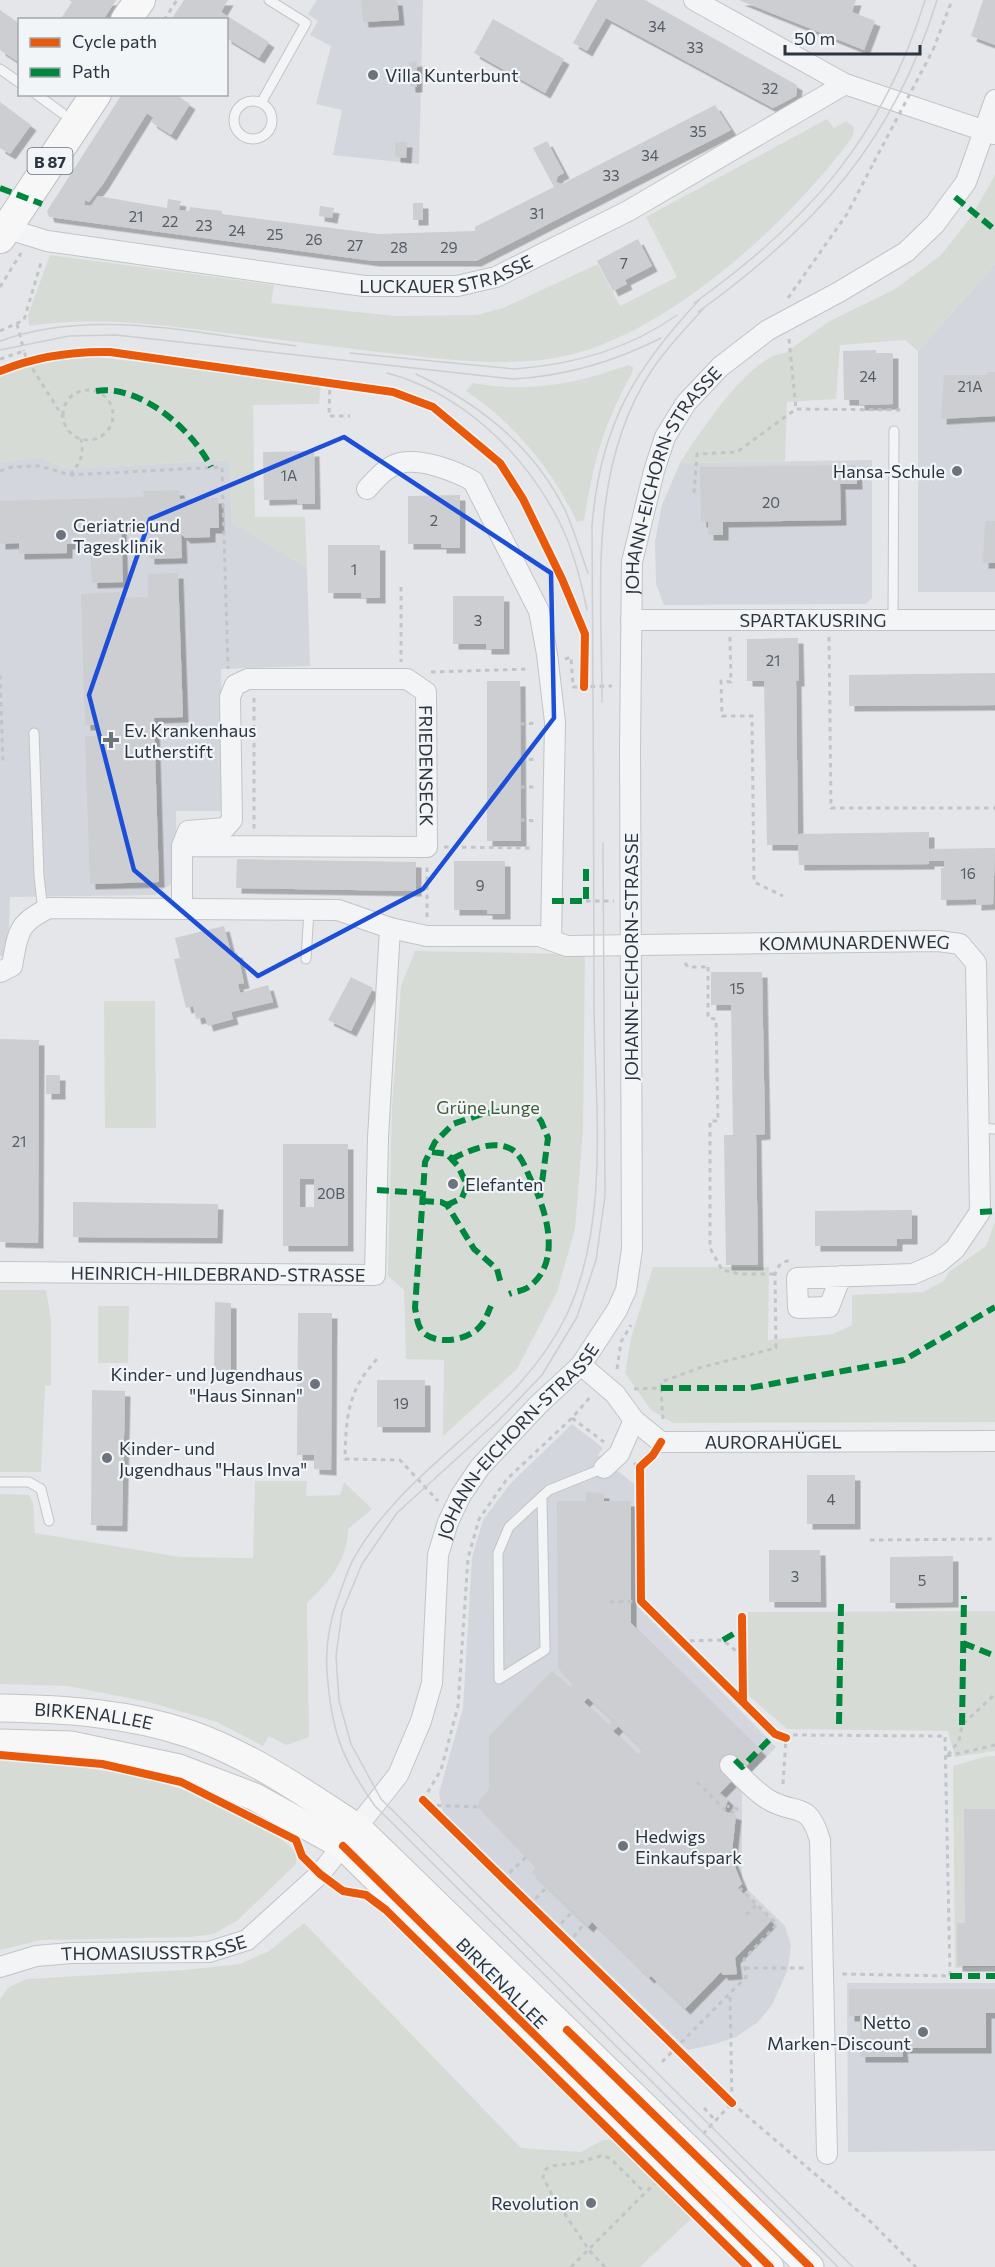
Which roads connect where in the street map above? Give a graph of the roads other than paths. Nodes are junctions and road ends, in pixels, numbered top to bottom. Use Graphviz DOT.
graph roads {
  1 [pos="140,0"];
  2 [pos="159,0"];
  3 [pos="270,0"];
  4 [pos="693,0"];
  5 [pos="719,7"];
  6 [pos="127,18"];
  7 [pos="147,18"];
  8 [pos="0,69"];
  9 [pos="18,82"];
  10 [pos="846,84"];
  11 [pos="42,96"];
  12 [pos="95,96"];
  13 [pos="995,100"];
  14 [pos="261,103"];
  15 [pos="68,104"];
  16 [pos="989,132"];
  17 [pos="2,224"];
  18 [pos="894,431"];
  19 [pos="367,489"];
  20 [pos="631,620"];
  21 [pos="893,620"];
  22 [pos="995,620"];
  23 [pos="34,733"];
  24 [pos="182,846"];
  25 [pos="182,909"];
  26 [pos="309,910"];
  27 [pos="43,911"];
  28 [pos="390,928"];
  29 [pos="551,940"];
  30 [pos="632,944"];
  31 [pos="306,959"];
  32 [pos="0,972"];
  33 [pos="987,1128"];
  34 [pos="0,1272"];
  35 [pos="841,1276"];
  36 [pos="581,1365"];
  37 [pos="634,1420"];
  38 [pos="995,1441"];
  39 [pos="604,1468"];
  40 [pos="0,1482"];
  41 [pos="542,1497"];
  42 [pos="49,1521"];
  43 [pos="0,1708"];
  44 [pos="0,1743"];
  45 [pos="730,1765"];
  46 [pos="350,1837"];
  47 [pos="0,1967"];
  48 [pos="827,2154"];
  49 [pos="770,2267"];
  50 [pos="810,2267"];
  1 -- 6 [label="main road"];
  2 -- 7 [label="main road"];
  3 -- 14 [label="lane"];
  4 -- 5 [label="street"];
  5 -- 10 [label="street"];
  8 -- 9 [label="lane"];
  10 -- 16 [label="street"];
  10 -- 17 [label="street, LUCKAUER STRASSE"];
  11 -- 15 [label="lane"];
  12 -- 17 [label="main road, B 87"];
  13 -- 16 [label="street, JOHANN-EICHORN-STRASSE"];
  14 -- 14 [label="lane"];
  15 -- 17 [label="main road, B 87"];
  16 -- 20 [label="street, JOHANN-EICHORN-STRASSE"];
  18 -- 21 [label="lane"];
  19 -- 29 [label="street"];
  20 -- 21 [label="street, SPARTAKUSRING"];
  20 -- 30 [label="street, JOHANN-EICHORN-STRASSE"];
  21 -- 22 [label="street, SPARTAKUSRING"];
  23 -- 27 [label="lane"];
  24 -- 24 [label="street, FRIEDENSECK"];
  24 -- 25 [label="street"];
  25 -- 26 [label="street"];
  25 -- 27 [label="street"];
  26 -- 28 [label="street"];
  26 -- 31 [label="lane"];
  27 -- 32 [label="street"];
  28 -- 29 [label="street"];
  28 -- 34 [label="street, HEINRICH-HILDEBRAND-STRASSE"];
  29 -- 30 [label="street"];
  30 -- 33 [label="street, KOMMUNARDENWEG"];
  30 -- 36 [label="street, JOHANN-EICHORN-STRASSE"];
  33 -- 35 [label="street, KOMMUNARDENWEG"];
  36 -- 37 [label="street, AURORAHÜGEL"];
  36 -- 46 [label="street, JOHANN-EICHORN-STRASSE"];
  37 -- 38 [label="street, AURORAHÜGEL"];
  37 -- 39 [label="street"];
  39 -- 41 [label="lane"];
  40 -- 42 [label="lane"];
  41 -- 41 [label="lane"];
  43 -- 46 [label="street, BIRKENALLEE"];
  44 -- 46 [label="street, BIRKENALLEE"];
  45 -- 48 [label="street"];
  46 -- 47 [label="street, THOMASIUSSTRASSE"];
  46 -- 49 [label="street, BIRKENALLEE"];
  46 -- 50 [label="street, BIRKENALLEE"];
}
